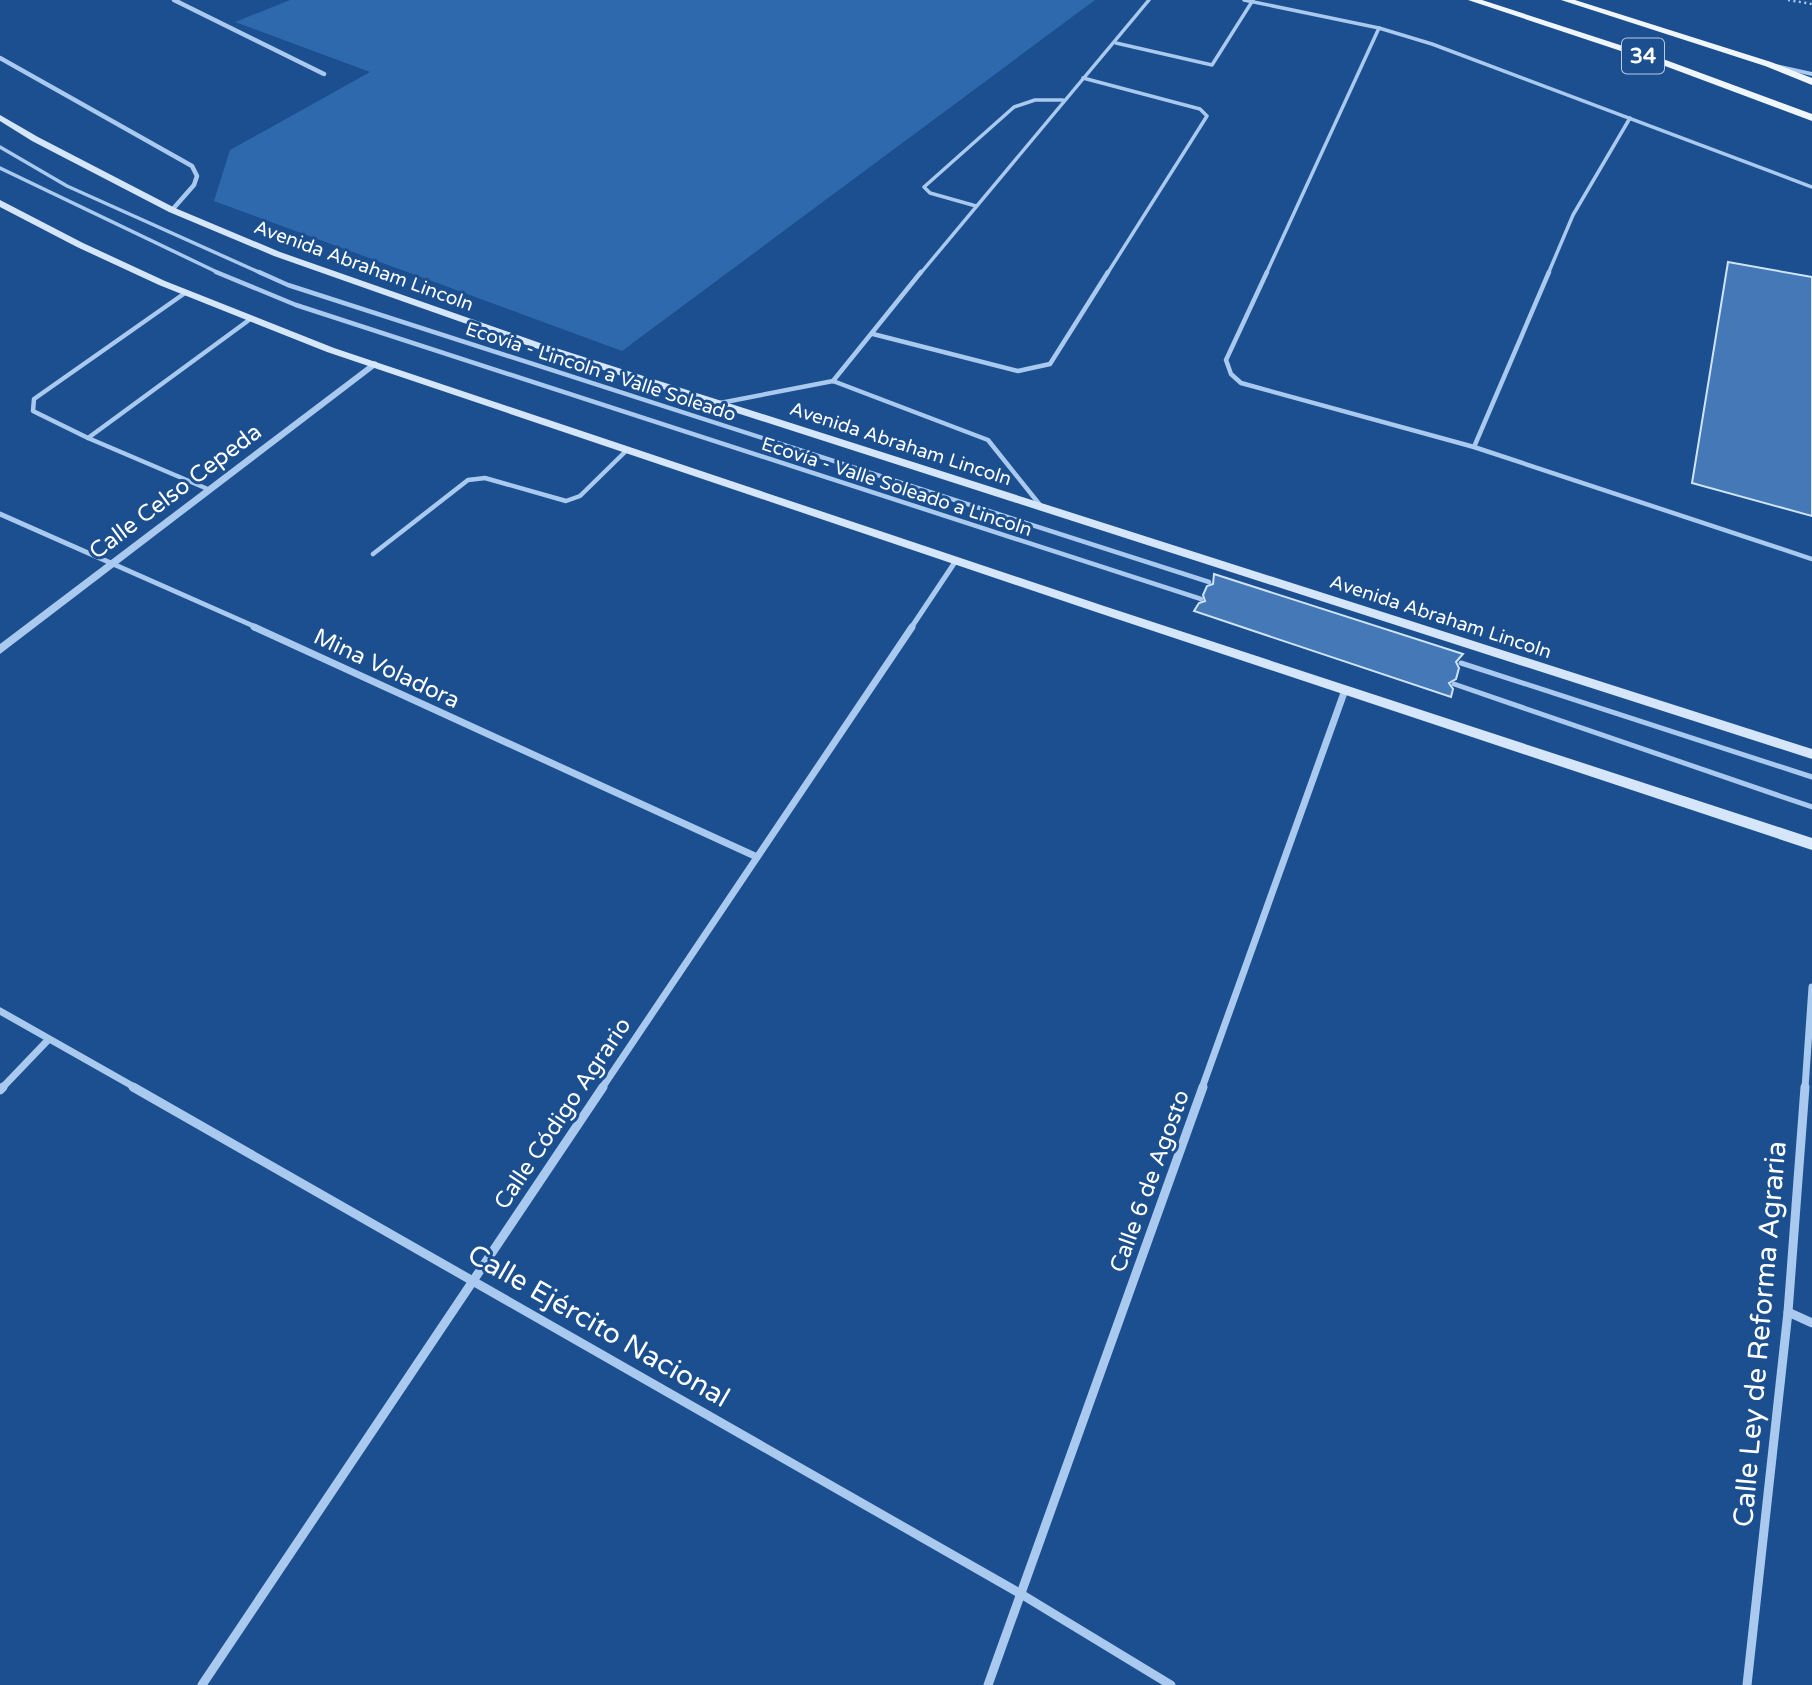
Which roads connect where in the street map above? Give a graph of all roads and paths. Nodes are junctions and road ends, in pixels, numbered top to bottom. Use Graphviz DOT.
graph roads {
  1 [pos="174,0"];
  2 [pos="1149,0"];
  3 [pos="1244,0"];
  4 [pos="1472,0"];
  5 [pos="1566,0"];
  6 [pos="1788,0"];
  7 [pos="1252,1"];
  8 [pos="1812,4"];
  9 [pos="1379,28"];
  10 [pos="1116,43"];
  11 [pos="0,58"];
  12 [pos="1768,64"];
  13 [pos="324,74"];
  14 [pos="1812,74"];
  15 [pos="1083,78"];
  16 [pos="1812,82"];
  17 [pos="1063,100"];
  18 [pos="0,117"];
  19 [pos="1630,118"];
  20 [pos="1812,118"];
  21 [pos="0,147"];
  22 [pos="0,168"];
  23 [pos="1812,187"];
  24 [pos="0,203"];
  25 [pos="976,206"];
  26 [pos="172,210"];
  27 [pos="185,293"];
  28 [pos="249,320"];
  29 [pos="873,334"];
  30 [pos="374,364"];
  31 [pos="833,381"];
  32 [pos="717,403"];
  33 [pos="88,438"];
  34 [pos="1474,447"];
  35 [pos="627,450"];
  36 [pos="209,490"];
  37 [pos="1040,505"];
  38 [pos="0,514"];
  39 [pos="373,554"];
  40 [pos="1812,559"];
  41 [pos="113,562"];
  42 [pos="956,562"];
  43 [pos="1209,582"];
  44 [pos="1200,599"];
  45 [pos="0,650"];
  46 [pos="1461,663"];
  47 [pos="1454,684"];
  48 [pos="1345,690"];
  49 [pos="1812,754"];
  50 [pos="1812,777"];
  51 [pos="1812,807"];
  52 [pos="1812,844"];
  53 [pos="757,857"];
  54 [pos="1812,987"];
  55 [pos="0,1011"];
  56 [pos="48,1040"];
  57 [pos="0,1090"];
  58 [pos="474,1279"];
  59 [pos="1788,1312"];
  60 [pos="1812,1323"];
  61 [pos="1021,1594"];
  62 [pos="202,1685"];
  63 [pos="988,1685"];
  64 [pos="1171,1685"];
  65 [pos="1747,1685"];
  1 -- 13 [label="street"];
  2 -- 10 [label="lane"];
  3 -- 7 [label="lane"];
  4 -- 20 [label="main road, 34"];
  5 -- 12 [label="main road, 34"];
  6 -- 8 [label="path"];
  7 -- 9 [label="lane"];
  7 -- 10 [label="lane"];
  9 -- 19 [label="lane"];
  9 -- 34 [label="lane"];
  10 -- 15 [label="lane"];
  11 -- 26 [label="street"];
  12 -- 14 [label="street"];
  12 -- 16 [label="main road, 34"];
  15 -- 17 [label="lane"];
  15 -- 29 [label="lane"];
  17 -- 25 [label="lane"];
  17 -- 25 [label="lane"];
  18 -- 26 [label="main road, Avenida Abraham Lincoln"];
  19 -- 23 [label="lane"];
  19 -- 34 [label="lane"];
  21 -- 43 [label="lane, Ecovía - Lincoln a Valle Soleado"];
  22 -- 44 [label="lane, Ecovía - Valle Soleado a Lincoln"];
  24 -- 27 [label="main road"];
  25 -- 29 [label="lane"];
  26 -- 32 [label="main road, Avenida Abraham Lincoln"];
  27 -- 28 [label="main road"];
  27 -- 33 [label="lane"];
  28 -- 30 [label="main road"];
  28 -- 33 [label="lane"];
  29 -- 31 [label="lane"];
  30 -- 35 [label="main road"];
  30 -- 36 [label="street, Calle Celso Cepeda"];
  31 -- 32 [label="lane"];
  31 -- 37 [label="lane"];
  32 -- 37 [label="main road, Avenida Abraham Lincoln"];
  33 -- 36 [label="lane"];
  34 -- 40 [label="lane"];
  35 -- 39 [label="lane"];
  35 -- 42 [label="main road"];
  36 -- 41 [label="street, Calle Celso Cepeda"];
  37 -- 49 [label="main road, Avenida Abraham Lincoln"];
  38 -- 41 [label="street, Mina Voladora"];
  41 -- 45 [label="street, Calle Celso Cepeda"];
  41 -- 53 [label="street, Mina Voladora"];
  42 -- 48 [label="main road"];
  42 -- 53 [label="street, Calle Código Agrario"];
  46 -- 50 [label="lane"];
  47 -- 51 [label="lane"];
  48 -- 52 [label="main road"];
  48 -- 61 [label="street, Calle 6 de Agosto"];
  53 -- 58 [label="street, Calle Código Agrario"];
  54 -- 59 [label="street, Calle Ley de Reforma Agraria"];
  55 -- 56 [label="street, Calle Ejército Nacional"];
  56 -- 57 [label="street"];
  56 -- 58 [label="street, Calle Ejército Nacional"];
  58 -- 61 [label="street, Calle Ejército Nacional"];
  58 -- 62 [label="street, Calle Código Agrario"];
  59 -- 60 [label="street"];
  59 -- 65 [label="street, Calle Ley de Reforma Agraria"];
  61 -- 63 [label="street, Calle 6 de Agosto"];
  61 -- 64 [label="street, Calle Ejército Nacional"];
}
